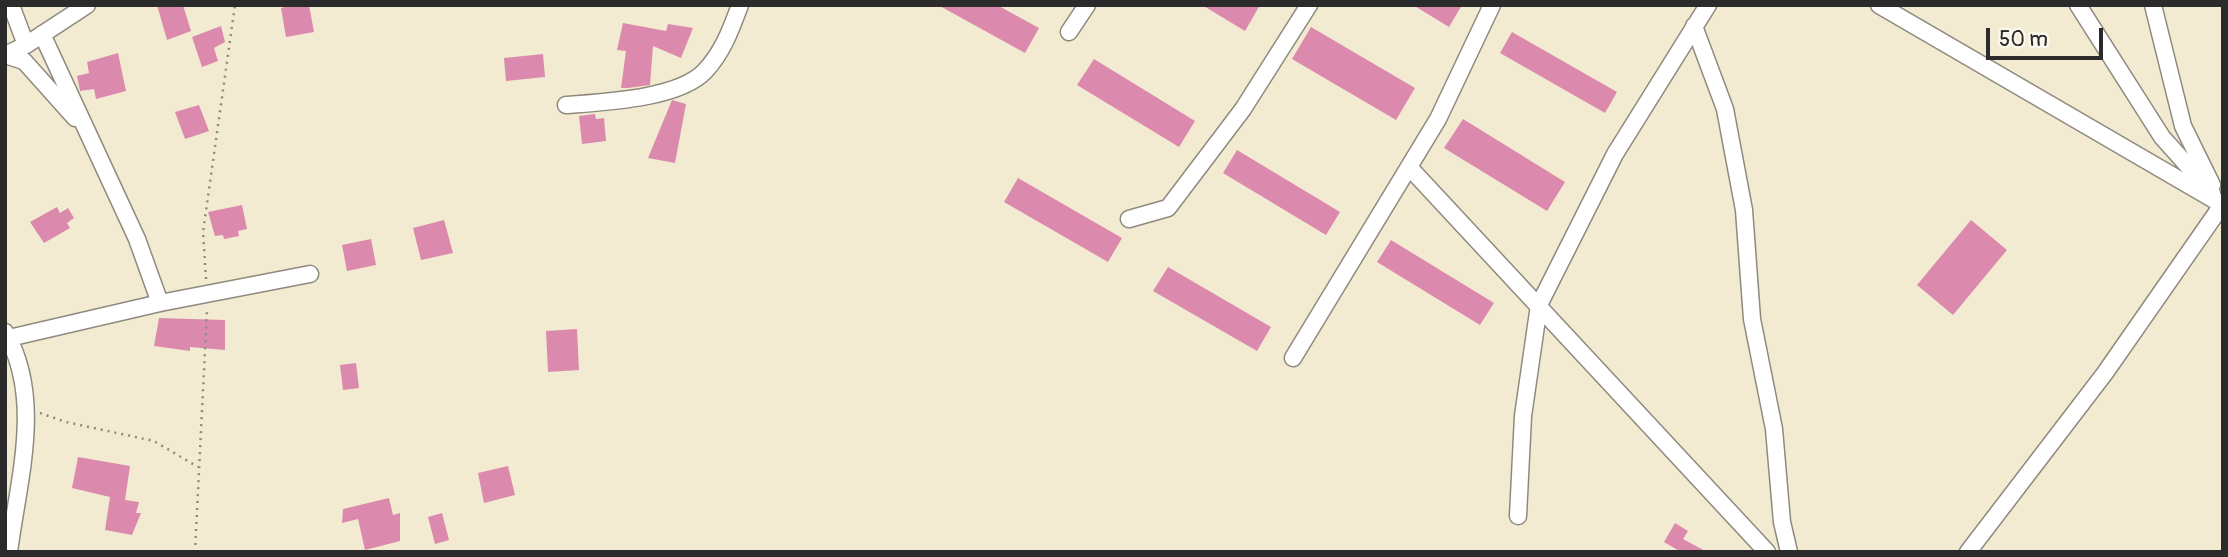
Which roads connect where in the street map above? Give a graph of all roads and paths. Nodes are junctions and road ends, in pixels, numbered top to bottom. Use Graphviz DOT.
graph roads {
  1 [pos="11,5"];
  2 [pos="740,5"];
  3 [pos="1087,5"];
  4 [pos="1309,5"];
  5 [pos="1492,5"];
  6 [pos="1708,5"];
  7 [pos="1879,5"];
  8 [pos="2078,5"];
  9 [pos="2152,5"];
  10 [pos="82,6"];
  11 [pos="1694,26"];
  12 [pos="1069,32"];
  13 [pos="42,34"];
  14 [pos="26,45"];
  15 [pos="5,55"];
  16 [pos="566,105"];
  17 [pos="88,134"];
  18 [pos="1409,167"];
  19 [pos="2223,206"];
  20 [pos="1129,219"];
  21 [pos="310,274"];
  22 [pos="160,303"];
  23 [pos="1539,305"];
  24 [pos="7,335"];
  25 [pos="1293,358"];
  26 [pos="27,409"];
  27 [pos="199,468"];
  28 [pos="1518,516"];
  29 [pos="9,552"];
  30 [pos="1767,552"];
  31 [pos="1789,552"];
  32 [pos="1968,552"];
  1 -- 14 [label="street"];
  2 -- 16 [label="street"];
  3 -- 12 [label="street"];
  4 -- 20 [label="street"];
  5 -- 18 [label="street"];
  6 -- 11 [label="street"];
  7 -- 19 [label="street"];
  8 -- 19 [label="street"];
  9 -- 19 [label="street"];
  10 -- 13 [label="street"];
  11 -- 23 [label="street"];
  11 -- 31 [label="street"];
  13 -- 14 [label="street"];
  13 -- 17 [label="street"];
  14 -- 15 [label="street"];
  15 -- 17 [label="street"];
  17 -- 22 [label="street"];
  18 -- 23 [label="street"];
  18 -- 25 [label="street"];
  19 -- 32 [label="street"];
  21 -- 22 [label="street"];
  22 -- 24 [label="street"];
  23 -- 28 [label="street"];
  23 -- 30 [label="street"];
  24 -- 26 [label="street"];
  26 -- 27 [label="path"];
  26 -- 29 [label="street"];
}
